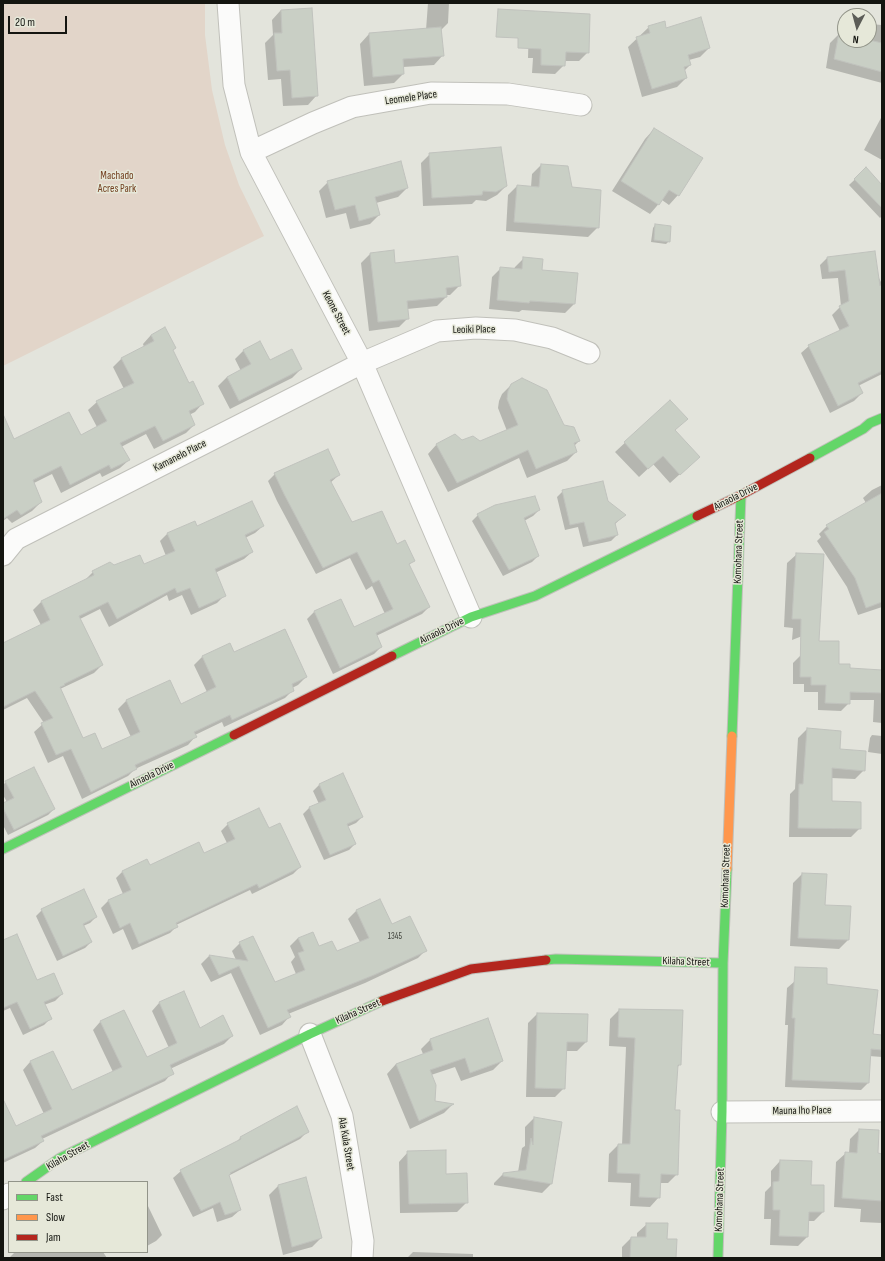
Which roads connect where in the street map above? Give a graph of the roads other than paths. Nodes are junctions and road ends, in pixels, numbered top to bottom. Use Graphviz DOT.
graph roads {
  1 [pos="228,3"];
  2 [pos="581,105"];
  3 [pos="251,152"];
  4 [pos="589,352"];
  5 [pos="362,363"];
  6 [pos="882,418"];
  7 [pos="741,495"];
  8 [pos="3,555"];
  9 [pos="471,617"];
  10 [pos="3,849"];
  11 [pos="723,963"];
  12 [pos="310,1034"];
  13 [pos="882,1111"];
  14 [pos="722,1112"];
  15 [pos="27,1181"];
  16 [pos="362,1258"];
  17 [pos="718,1258"];
  1 -- 3 [label="street, Keone Street"];
  2 -- 3 [label="street, Leomele Place"];
  3 -- 5 [label="street, Keone Street"];
  4 -- 5 [label="street, Leoiki Place"];
  5 -- 8 [label="street, Kamanelo Place"];
  5 -- 9 [label="street, Keone Street"];
  6 -- 7 [label="street, Ainaola Drive"];
  7 -- 9 [label="street, Ainaola Drive"];
  7 -- 11 [label="street, Komohana Street"];
  9 -- 10 [label="street, Ainaola Drive"];
  11 -- 12 [label="street, Kilaha Street"];
  11 -- 14 [label="street, Komohana Street"];
  12 -- 15 [label="street, Kilaha Street"];
  12 -- 16 [label="street, Ala Kula Street"];
  13 -- 14 [label="street, Mauna Iho Place"];
  14 -- 17 [label="street, Komohana Street"];
}
